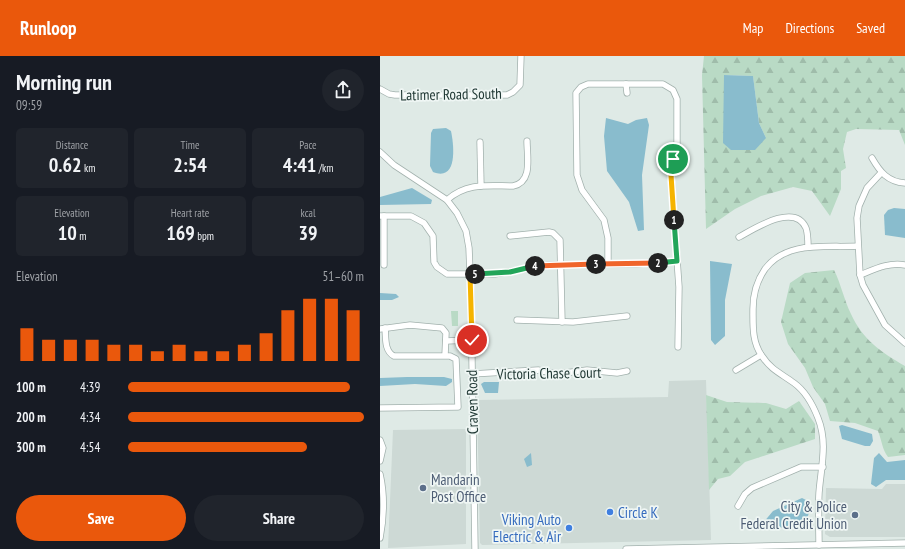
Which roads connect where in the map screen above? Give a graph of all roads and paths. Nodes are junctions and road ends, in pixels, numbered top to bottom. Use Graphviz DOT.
graph roads {
  1 [pos="521,56"];
  2 [pos="626,84"];
  3 [pos="382,91"];
  4 [pos="627,93"];
  5 [pos="527,141"];
  6 [pos="480,142"];
  7 [pos="380,152"];
  8 [pos="872,158"];
  9 [pos="881,173"];
  10 [pos="905,183"];
  11 [pos="481,186"];
  12 [pos="447,200"];
  13 [pos="382,216"];
  14 [pos="510,236"];
  15 [pos="739,237"];
  16 [pos="858,246"];
  17 [pos="808,247"];
  18 [pos="677,261"];
  19 [pos="562,264"];
  20 [pos="608,264"];
  21 [pos="905,265"];
  22 [pos="384,266"];
  23 [pos="470,274"];
  24 [pos="860,275"];
  25 [pos="627,316"];
  26 [pos="517,320"];
  27 [pos="562,322"];
  28 [pos="383,328"];
  29 [pos="472,340"];
  30 [pos="446,341"];
  31 [pos="905,343"];
  32 [pos="678,347"];
  33 [pos="761,355"];
  34 [pos="445,356"];
  35 [pos="736,370"];
  36 [pos="627,371"];
  37 [pos="472,374"];
  38 [pos="380,408"];
  39 [pos="380,440"];
  40 [pos="380,461"];
  41 [pos="823,467"];
  42 [pos="380,474"];
  43 [pos="382,498"];
  44 [pos="738,506"];
  45 [pos="380,538"];
  46 [pos="905,544"];
  47 [pos="823,546"];
  48 [pos="764,547"];
  49 [pos="475,549"];
  50 [pos="626,549"];
  1 -- 3 [label="street, Latimer Road South"];
  2 -- 4 [label="street"];
  2 -- 18 [label="street"];
  2 -- 20 [label="street"];
  5 -- 11 [label="street"];
  6 -- 11 [label="street"];
  7 -- 12 [label="street, Craven Road"];
  8 -- 9 [label="street"];
  9 -- 10 [label="street"];
  9 -- 16 [label="street"];
  11 -- 12 [label="street"];
  12 -- 23 [label="street, Craven Road"];
  13 -- 22 [label="street"];
  13 -- 23 [label="street"];
  14 -- 19 [label="street"];
  15 -- 17 [label="street"];
  16 -- 17 [label="street"];
  16 -- 24 [label="street"];
  17 -- 33 [label="street"];
  18 -- 20 [label="street"];
  18 -- 32 [label="street"];
  19 -- 20 [label="street"];
  19 -- 23 [label="street"];
  19 -- 27 [label="street"];
  21 -- 24 [label="street"];
  23 -- 29 [label="street, Craven Road"];
  24 -- 31 [label="street"];
  25 -- 27 [label="street"];
  26 -- 27 [label="street"];
  28 -- 30 [label="street"];
  28 -- 34 [label="street"];
  29 -- 30 [label="street"];
  29 -- 37 [label="street, Craven Road"];
  30 -- 34 [label="street"];
  33 -- 35 [label="street"];
  33 -- 41 [label="street"];
  34 -- 38 [label="street"];
  36 -- 37 [label="street, Victoria Chase Court"];
  37 -- 49 [label="street, Craven Road"];
  39 -- 40 [label="street"];
  41 -- 44 [label="street"];
  41 -- 47 [label="street"];
  42 -- 43 [label="street"];
  43 -- 45 [label="street"];
  46 -- 47 [label="street"];
  47 -- 48 [label="street"];
  48 -- 50 [label="street"];
}
